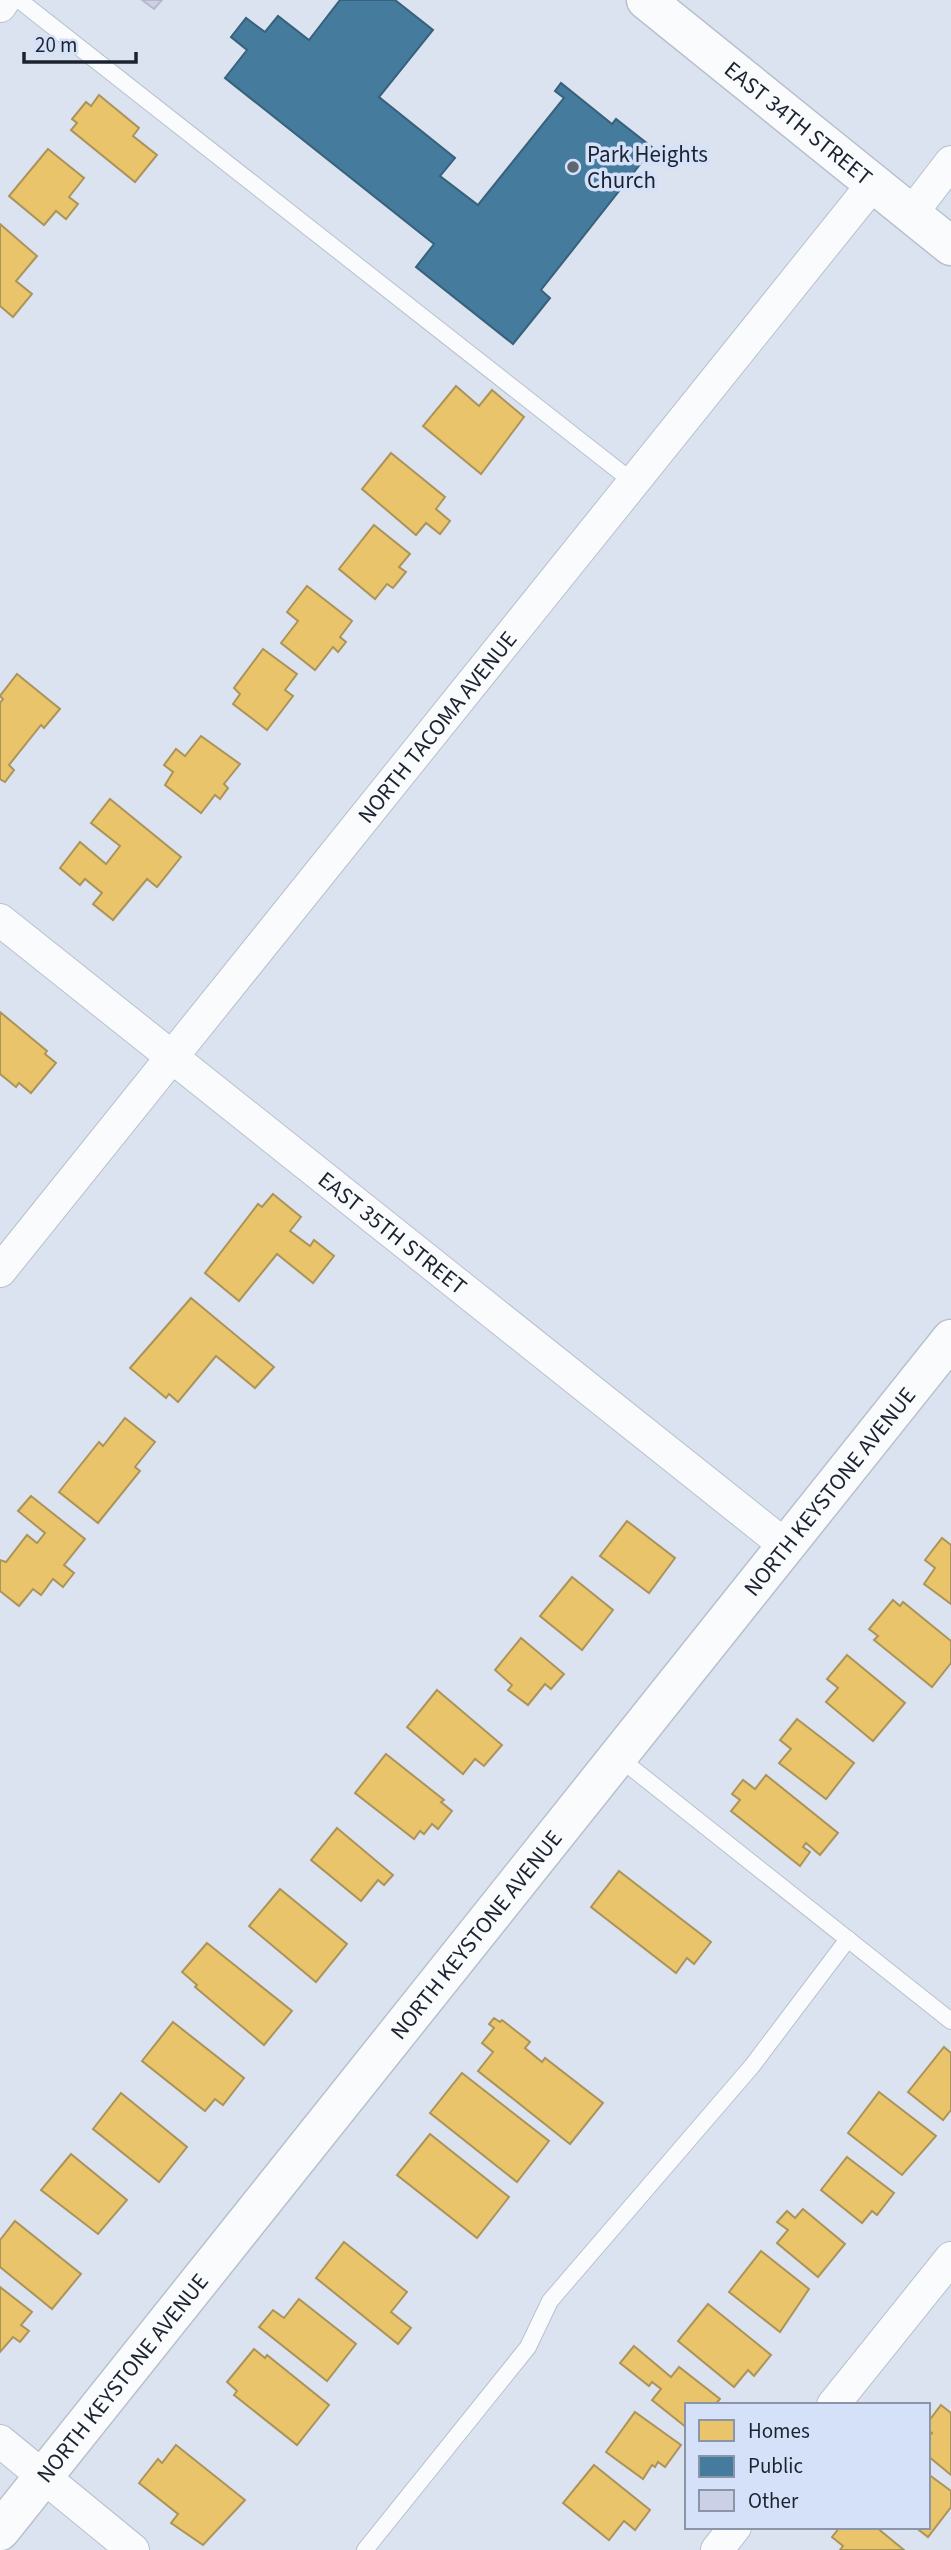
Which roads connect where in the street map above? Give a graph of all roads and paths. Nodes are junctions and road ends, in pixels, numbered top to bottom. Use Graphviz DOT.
graph roads {
  1 [pos="5,0"];
  2 [pos="19,0"];
  3 [pos="646,0"];
  4 [pos="0,6"];
  5 [pos="951,163"];
  6 [pos="873,184"];
  7 [pos="911,214"];
  8 [pos="951,246"];
  9 [pos="633,482"];
  10 [pos="0,920"];
  11 [pos="172,1056"];
  12 [pos="0,1270"];
  13 [pos="951,1339"];
  14 [pos="786,1546"];
  15 [pos="618,1758"];
  16 [pos="848,1939"];
  17 [pos="951,2021"];
  18 [pos="951,2258"];
  19 [pos="835,2403"];
  20 [pos="0,2441"];
  21 [pos="44,2476"];
  22 [pos="733,2529"];
  23 [pos="0,2530"];
  24 [pos="133,2550"];
  25 [pos="365,2550"];
  26 [pos="717,2550"];
  1 -- 4 [label="street"];
  2 -- 9 [label="lane"];
  3 -- 6 [label="main road, EAST 34TH STREET"];
  5 -- 7 [label="street"];
  6 -- 7 [label="main road, EAST 34TH STREET"];
  6 -- 9 [label="street, NORTH TACOMA AVENUE"];
  7 -- 8 [label="main road, EAST 34TH STREET"];
  9 -- 11 [label="street, NORTH TACOMA AVENUE"];
  10 -- 11 [label="street, EAST 35TH STREET"];
  11 -- 12 [label="street, NORTH TACOMA AVENUE"];
  11 -- 14 [label="street, EAST 35TH STREET"];
  13 -- 14 [label="main road, NORTH KEYSTONE AVENUE"];
  14 -- 15 [label="main road, NORTH KEYSTONE AVENUE"];
  15 -- 16 [label="lane"];
  15 -- 21 [label="main road, NORTH KEYSTONE AVENUE"];
  16 -- 17 [label="lane"];
  16 -- 25 [label="lane"];
  18 -- 19 [label="street"];
  20 -- 21 [label="street"];
  21 -- 23 [label="main road, NORTH KEYSTONE AVENUE"];
  21 -- 24 [label="street"];
  22 -- 26 [label="street"];
}
